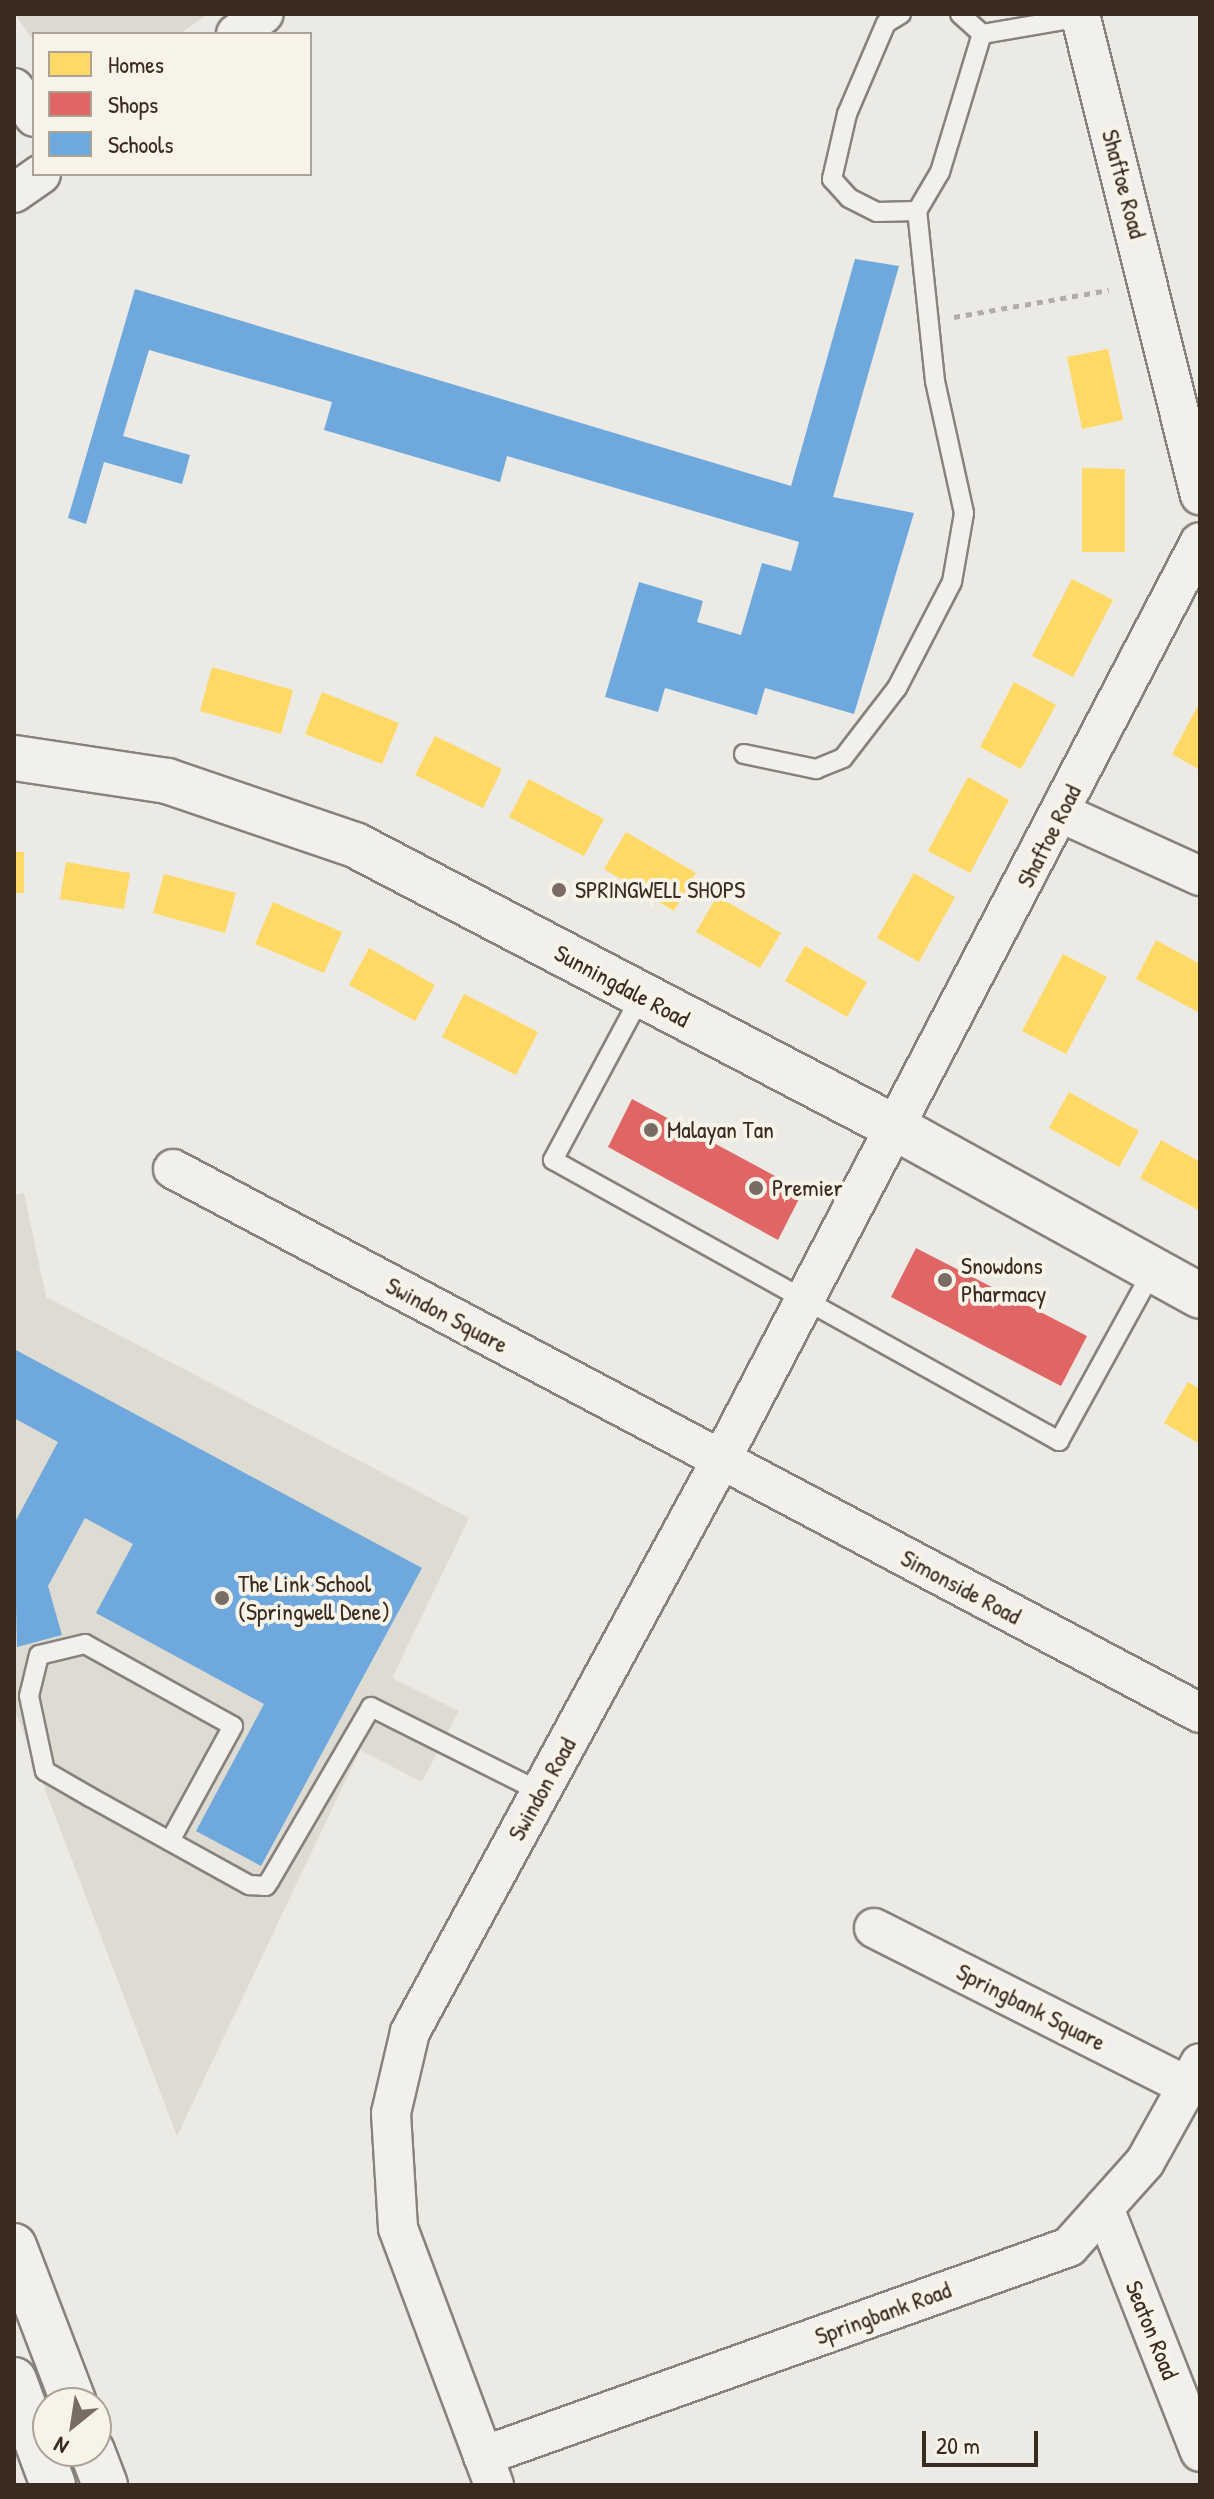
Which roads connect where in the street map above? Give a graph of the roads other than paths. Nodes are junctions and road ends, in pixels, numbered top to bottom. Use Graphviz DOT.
graph roads {
  1 [pos="264,14"];
  2 [pos="901,14"];
  3 [pos="960,14"];
  4 [pos="1080,15"];
  5 [pos="239,32"];
  6 [pos="982,34"];
  7 [pos="14,88"];
  8 [pos="32,114"];
  9 [pos="38,176"];
  10 [pos="14,193"];
  11 [pos="917,211"];
  12 [pos="1200,495"];
  13 [pos="1200,542"];
  14 [pos="744,754"];
  15 [pos="14,758"];
  16 [pos="1061,813"];
  17 [pos="1200,876"];
  18 [pos="641,996"];
  19 [pos="896,1128"];
  20 [pos="173,1169"];
  21 [pos="1153,1270"];
  22 [pos="1200,1296"];
  23 [pos="804,1303"];
  24 [pos="721,1460"];
  25 [pos="1200,1713"];
  26 [pos="541,1792"];
  27 [pos="170,1841"];
  28 [pos="874,1928"];
  29 [pos="1194,2075"];
  30 [pos="1104,2208"];
  31 [pos="14,2246"];
  32 [pos="14,2380"];
  33 [pos="68,2387"];
  34 [pos="1200,2452"];
  35 [pos="92,2467"];
  36 [pos="488,2471"];
  37 [pos="44,2482"];
  1 -- 5 [label="street"];
  2 -- 11 [label="lane"];
  3 -- 6 [label="lane"];
  4 -- 6 [label="lane"];
  4 -- 12 [label="street, Shaftoe Road"];
  6 -- 11 [label="lane"];
  7 -- 8 [label="street"];
  9 -- 10 [label="street"];
  11 -- 14 [label="lane"];
  13 -- 16 [label="street, Shaftoe Road"];
  15 -- 18 [label="street, Sunningdale Road"];
  16 -- 17 [label="street"];
  16 -- 19 [label="street, Shaftoe Road"];
  18 -- 19 [label="street, Sunningdale Road"];
  18 -- 23 [label="lane"];
  19 -- 21 [label="street, Sunningdale Road"];
  19 -- 23 [label="street, Swindon Road"];
  20 -- 24 [label="street, Swindon Square"];
  21 -- 22 [label="street, Sunningdale Road"];
  21 -- 23 [label="lane"];
  23 -- 24 [label="street, Swindon Road"];
  24 -- 25 [label="street, Simonside Road"];
  24 -- 26 [label="street, Swindon Road"];
  26 -- 27 [label="lane"];
  26 -- 36 [label="street, Swindon Road"];
  27 -- 27 [label="lane"];
  28 -- 29 [label="street, Springbank Square"];
  29 -- 30 [label="street, Springbank Road"];
  30 -- 34 [label="street, Seaton Road"];
  30 -- 36 [label="street, Springbank Road"];
  31 -- 33 [label="street"];
  32 -- 37 [label="street"];
  35 -- 37 [label="street"];
}
